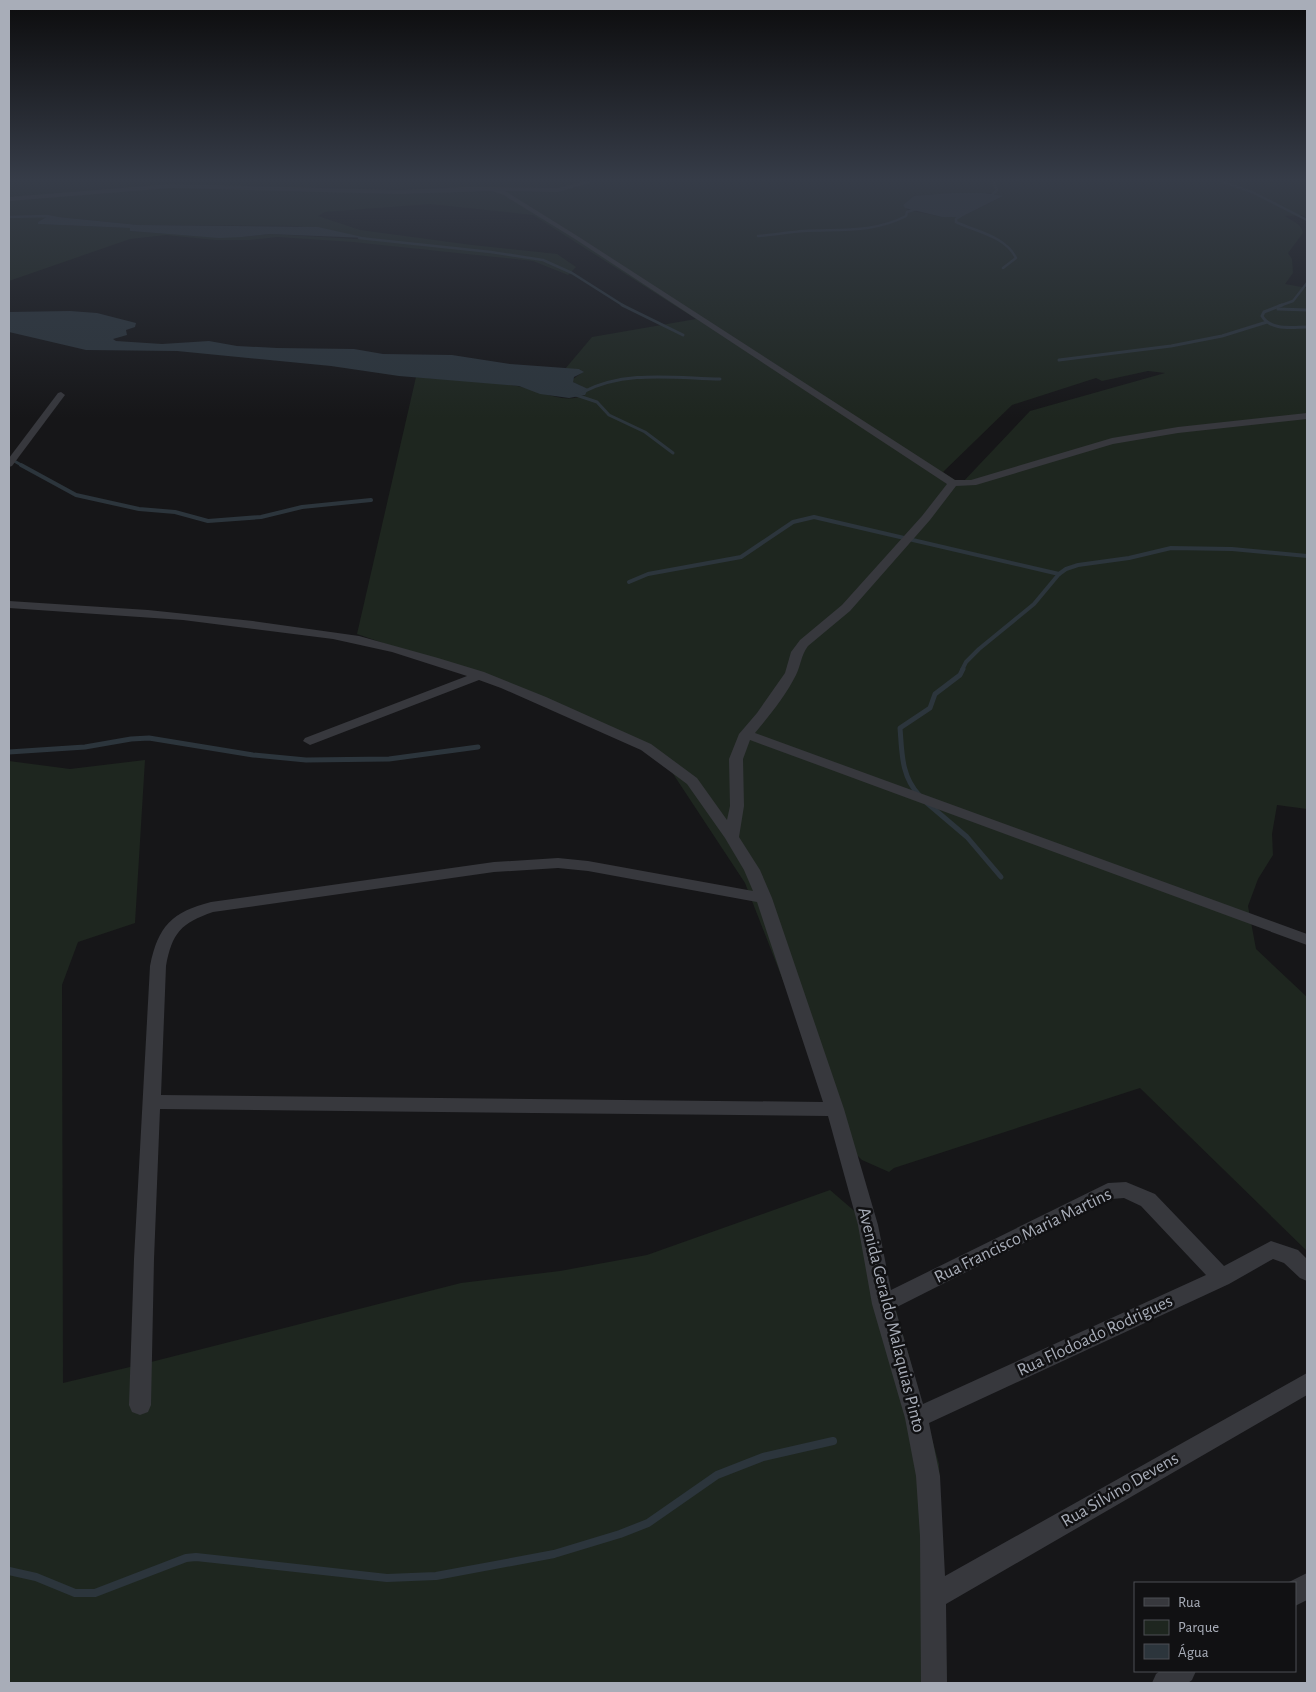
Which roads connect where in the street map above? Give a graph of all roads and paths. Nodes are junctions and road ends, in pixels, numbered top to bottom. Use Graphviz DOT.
graph roads {
  1 [pos="611,260"];
  2 [pos="61,395"];
  3 [pos="1307,416"];
  4 [pos="9,464"];
  5 [pos="953,483"];
  6 [pos="9,604"];
  7 [pos="480,676"];
  8 [pos="746,734"];
  9 [pos="310,741"];
  10 [pos="732,837"];
  11 [pos="764,898"];
  12 [pos="1307,940"];
  13 [pos="151,1102"];
  14 [pos="835,1109"];
  15 [pos="1307,1272"];
  16 [pos="1222,1278"];
  17 [pos="883,1304"];
  18 [pos="1307,1383"];
  19 [pos="140,1405"];
  20 [pos="916,1418"];
  21 [pos="1307,1585"];
  22 [pos="1296,1592"];
  23 [pos="933,1597"];
  24 [pos="1182,1672"];
  25 [pos="934,1683"];
  26 [pos="1165,1683"];
  1 -- 5 [label="street"];
  2 -- 4 [label="street"];
  3 -- 5 [label="street"];
  5 -- 8 [label="street"];
  6 -- 7 [label="street, Avenida Geraldo Malaquias Pinto"];
  7 -- 9 [label="street"];
  7 -- 10 [label="street, Avenida Geraldo Malaquias Pinto"];
  8 -- 10 [label="street"];
  8 -- 12 [label="street"];
  10 -- 11 [label="street, Avenida Geraldo Malaquias Pinto"];
  11 -- 13 [label="street"];
  11 -- 14 [label="street, Avenida Geraldo Malaquias Pinto"];
  13 -- 14 [label="street"];
  13 -- 19 [label="street"];
  14 -- 17 [label="street, Avenida Geraldo Malaquias Pinto"];
  15 -- 16 [label="street, Rua Flodoado Rodrigues"];
  16 -- 17 [label="street, Rua Francisco Maria Martins"];
  16 -- 20 [label="street, Rua Flodoado Rodrigues"];
  17 -- 20 [label="street, Avenida Geraldo Malaquias Pinto"];
  18 -- 23 [label="street, Rua Silvino Devens"];
  20 -- 23 [label="street, Avenida Geraldo Malaquias Pinto"];
  21 -- 22 [label="street"];
  23 -- 25 [label="street, Avenida Geraldo Malaquias Pinto"];
  24 -- 26 [label="street"];
}
